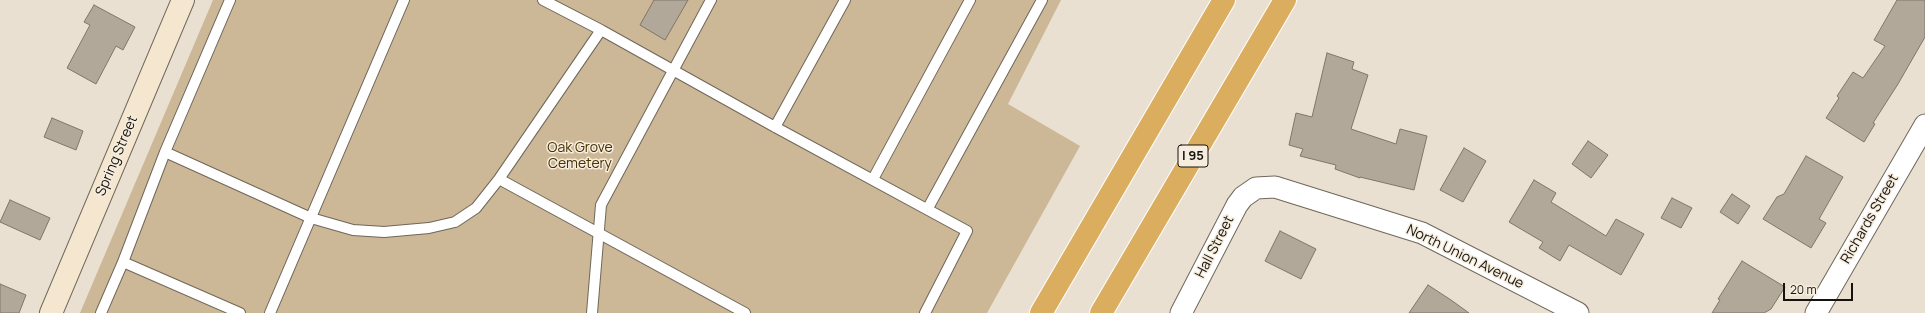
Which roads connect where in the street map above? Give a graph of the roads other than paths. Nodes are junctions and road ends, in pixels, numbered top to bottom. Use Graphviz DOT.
graph roads {
  1 [pos="183,0"];
  2 [pos="230,0"];
  3 [pos="404,0"];
  4 [pos="543,0"];
  5 [pos="711,0"];
  6 [pos="845,0"];
  7 [pos="970,0"];
  8 [pos="1042,0"];
  9 [pos="1224,0"];
  10 [pos="1285,0"];
  11 [pos="601,30"];
  12 [pos="674,70"];
  13 [pos="1925,125"];
  14 [pos="775,127"];
  15 [pos="164,152"];
  16 [pos="499,179"];
  17 [pos="873,179"];
  18 [pos="1256,188"];
  19 [pos="928,208"];
  20 [pos="311,218"];
  21 [pos="598,234"];
  22 [pos="122,262"];
  23 [pos="51,313"];
  24 [pos="101,313"];
  25 [pos="240,313"];
  26 [pos="270,313"];
  27 [pos="592,313"];
  28 [pos="745,313"];
  29 [pos="925,313"];
  30 [pos="1040,313"];
  31 [pos="1101,313"];
  32 [pos="1181,313"];
  33 [pos="1578,313"];
  34 [pos="1816,313"];
  1 -- 23 [label="main road, Spring Street"];
  2 -- 15 [label="lane"];
  3 -- 20 [label="lane"];
  4 -- 11 [label="lane"];
  5 -- 12 [label="lane"];
  6 -- 14 [label="lane"];
  7 -- 17 [label="lane"];
  8 -- 19 [label="lane"];
  9 -- 30 [label="highway"];
  10 -- 31 [label="highway, I 95"];
  11 -- 12 [label="lane"];
  11 -- 16 [label="lane"];
  12 -- 14 [label="lane"];
  12 -- 21 [label="lane"];
  13 -- 34 [label="street, Richards Street"];
  14 -- 17 [label="lane"];
  15 -- 20 [label="lane"];
  15 -- 22 [label="lane"];
  16 -- 20 [label="lane"];
  16 -- 21 [label="lane"];
  17 -- 19 [label="lane"];
  18 -- 32 [label="street, Hall Street"];
  18 -- 33 [label="street, North Union Avenue"];
  19 -- 29 [label="lane"];
  20 -- 26 [label="lane"];
  21 -- 27 [label="lane"];
  21 -- 28 [label="lane"];
  22 -- 24 [label="lane"];
  22 -- 25 [label="lane"];
}
